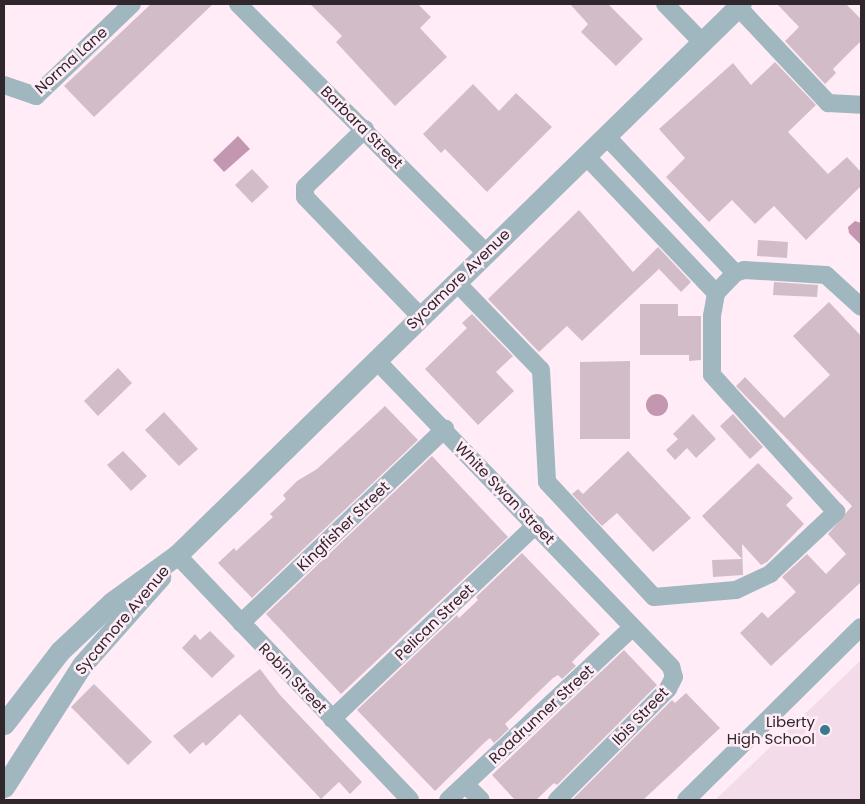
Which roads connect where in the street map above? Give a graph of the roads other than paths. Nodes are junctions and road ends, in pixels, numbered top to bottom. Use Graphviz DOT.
graph roads {
  1 [pos="132,4"];
  2 [pos="238,4"];
  3 [pos="665,4"];
  4 [pos="739,5"];
  5 [pos="702,42"];
  6 [pos="4,85"];
  7 [pos="861,105"];
  8 [pos="365,129"];
  9 [pos="606,136"];
  10 [pos="586,156"];
  11 [pos="485,252"];
  12 [pos="735,273"];
  13 [pos="456,282"];
  14 [pos="716,293"];
  15 [pos="861,307"];
  16 [pos="420,316"];
  17 [pos="376,360"];
  18 [pos="445,429"];
  19 [pos="536,525"];
  20 [pos="177,555"];
  21 [pos="241,623"];
  22 [pos="633,627"];
  23 [pos="861,627"];
  24 [pos="332,719"];
  25 [pos="4,724"];
  26 [pos="466,785"];
  27 [pos="4,787"];
  28 [pos="410,800"];
  29 [pos="448,800"];
  30 [pos="481,800"];
  31 [pos="557,800"];
  32 [pos="686,800"];
  1 -- 6 [label="street, Norma Lane"];
  2 -- 8 [label="street, Barbara Street"];
  3 -- 5 [label="street"];
  4 -- 5 [label="street, Sycamore Avenue"];
  4 -- 7 [label="street"];
  5 -- 9 [label="street, Sycamore Avenue"];
  8 -- 11 [label="street, Barbara Street"];
  8 -- 16 [label="street"];
  9 -- 10 [label="street, Sycamore Avenue"];
  9 -- 12 [label="street"];
  10 -- 11 [label="street, Sycamore Avenue"];
  10 -- 14 [label="street"];
  11 -- 13 [label="street, Sycamore Avenue"];
  12 -- 14 [label="street"];
  12 -- 15 [label="street"];
  13 -- 14 [label="street"];
  13 -- 16 [label="street, Sycamore Avenue"];
  16 -- 17 [label="street, Sycamore Avenue"];
  17 -- 18 [label="street, White Swan Street"];
  17 -- 20 [label="street, Sycamore Avenue"];
  18 -- 19 [label="street, White Swan Street"];
  18 -- 21 [label="street, Kingfisher Street"];
  19 -- 22 [label="street, White Swan Street"];
  19 -- 24 [label="street, Pelican Street"];
  20 -- 21 [label="street, Robin Street"];
  20 -- 25 [label="street, Sycamore Avenue"];
  20 -- 27 [label="street, Sycamore Avenue"];
  21 -- 24 [label="street, Robin Street"];
  22 -- 26 [label="street, Roadrunner Street"];
  22 -- 31 [label="street, Ibis Street"];
  23 -- 32 [label="street"];
  24 -- 28 [label="street, Robin Street"];
  26 -- 29 [label="street, Roadrunner Street"];
  26 -- 30 [label="street"];
}
